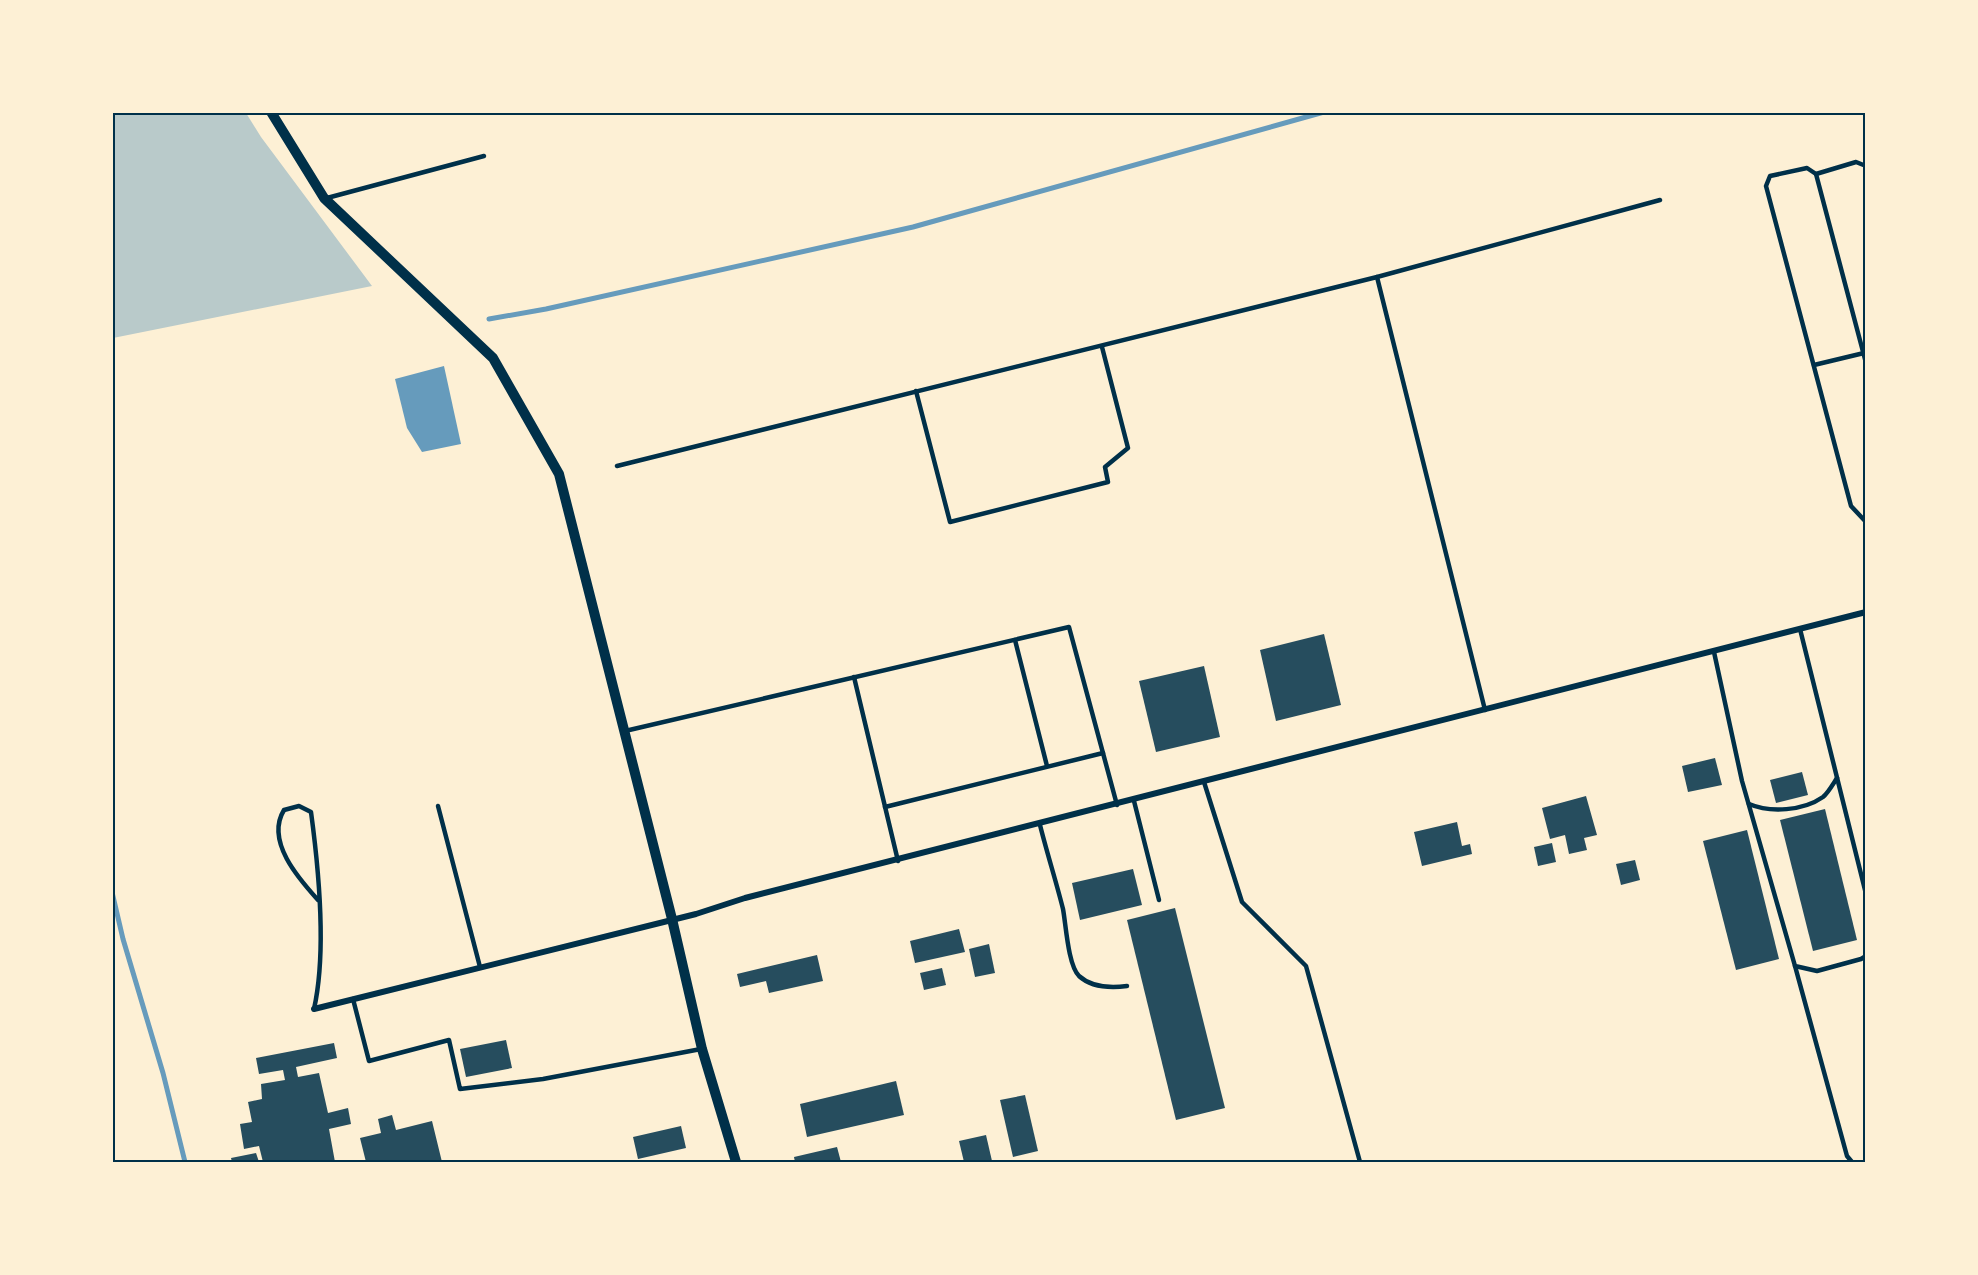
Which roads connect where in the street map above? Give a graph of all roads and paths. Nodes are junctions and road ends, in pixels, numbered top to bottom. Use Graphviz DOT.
graph roads {
  1 [pos="271,112"];
  2 [pos="484,156"];
  3 [pos="1866,166"];
  4 [pos="1816,174"];
  5 [pos="324,198"];
  6 [pos="1660,200"];
  7 [pos="1377,277"];
  8 [pos="1102,346"];
  9 [pos="1864,353"];
  10 [pos="1866,363"];
  11 [pos="1814,365"];
  12 [pos="916,391"];
  13 [pos="617,466"];
  14 [pos="1866,522"];
  15 [pos="1866,612"];
  16 [pos="1800,629"];
  17 [pos="1015,640"];
  18 [pos="1714,652"];
  19 [pos="854,677"];
  20 [pos="1485,710"];
  21 [pos="624,731"];
  22 [pos="1103,753"];
  23 [pos="1047,766"];
  24 [pos="1837,778"];
  25 [pos="1204,783"];
  26 [pos="1134,801"];
  27 [pos="1749,804"];
  28 [pos="1117,805"];
  29 [pos="438,806"];
  30 [pos="885,807"];
  31 [pos="1040,825"];
  32 [pos="898,861"];
  33 [pos="1866,894"];
  34 [pos="318,900"];
  35 [pos="1159,900"];
  36 [pos="672,919"];
  37 [pos="1866,956"];
  38 [pos="1795,966"];
  39 [pos="480,967"];
  40 [pos="1127,986"];
  41 [pos="353,999"];
  42 [pos="314,1009"];
  43 [pos="702,1048"];
  44 [pos="736,1162"];
  45 [pos="1360,1162"];
  46 [pos="1852,1162"];
  1 -- 5 [label="street"];
  2 -- 5 [label="lane"];
  3 -- 4 [label="lane"];
  4 -- 9 [label="lane"];
  4 -- 11 [label="lane"];
  5 -- 21 [label="street"];
  6 -- 7 [label="lane"];
  7 -- 8 [label="lane"];
  7 -- 20 [label="lane"];
  8 -- 12 [label="lane"];
  8 -- 12 [label="lane"];
  9 -- 10 [label="lane"];
  9 -- 11 [label="lane"];
  11 -- 14 [label="lane"];
  12 -- 13 [label="lane"];
  15 -- 16 [label="street"];
  16 -- 18 [label="street"];
  16 -- 24 [label="lane"];
  17 -- 19 [label="lane"];
  17 -- 22 [label="lane"];
  17 -- 23 [label="lane"];
  18 -- 20 [label="street"];
  18 -- 27 [label="lane"];
  19 -- 21 [label="lane"];
  19 -- 30 [label="lane"];
  20 -- 25 [label="street"];
  21 -- 36 [label="street"];
  22 -- 23 [label="lane"];
  22 -- 28 [label="lane"];
  23 -- 30 [label="lane"];
  24 -- 27 [label="lane"];
  24 -- 33 [label="lane"];
  25 -- 26 [label="street"];
  25 -- 45 [label="lane"];
  26 -- 28 [label="street"];
  26 -- 35 [label="lane"];
  27 -- 38 [label="lane"];
  28 -- 31 [label="street"];
  29 -- 39 [label="lane"];
  30 -- 32 [label="lane"];
  31 -- 32 [label="street"];
  31 -- 40 [label="lane"];
  32 -- 36 [label="street"];
  34 -- 34 [label="lane"];
  34 -- 42 [label="lane"];
  36 -- 39 [label="street"];
  36 -- 43 [label="street"];
  37 -- 38 [label="lane"];
  38 -- 46 [label="lane"];
  39 -- 41 [label="street"];
  41 -- 42 [label="street"];
  41 -- 43 [label="lane"];
  43 -- 44 [label="street"];
}
